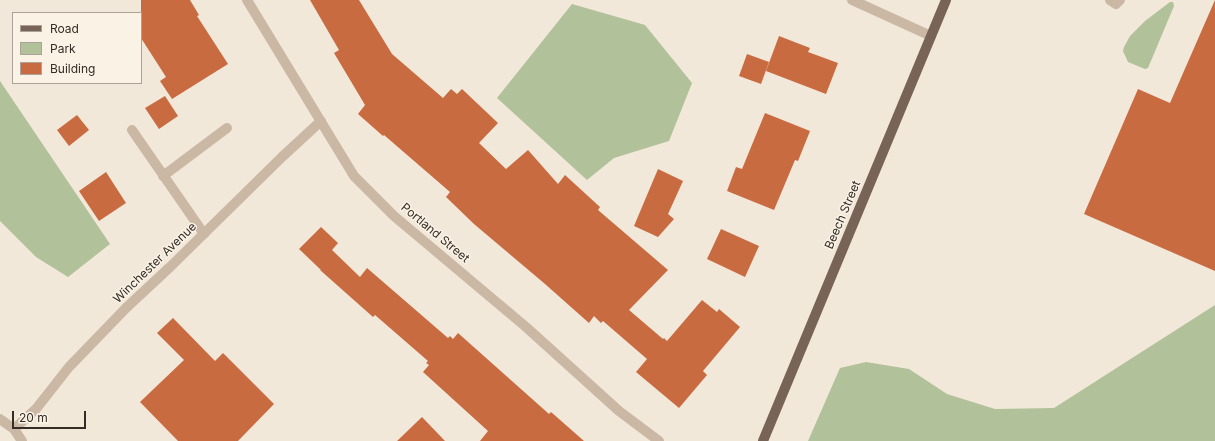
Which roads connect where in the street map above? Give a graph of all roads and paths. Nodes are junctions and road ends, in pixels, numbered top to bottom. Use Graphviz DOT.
graph roads {
  1 [pos="247,0"];
  2 [pos="852,0"];
  3 [pos="946,0"];
  4 [pos="931,36"];
  5 [pos="321,121"];
  6 [pos="227,128"];
  7 [pos="132,130"];
  8 [pos="164,176"];
  9 [pos="204,234"];
  10 [pos="0,419"];
  11 [pos="14,429"];
  12 [pos="22,441"];
  13 [pos="659,441"];
  14 [pos="763,441"];
  1 -- 5 [label="street, Portland Street"];
  2 -- 4 [label="street"];
  3 -- 4 [label="main road, Beech Street"];
  4 -- 14 [label="main road, Beech Street"];
  5 -- 9 [label="street, Winchester Avenue"];
  5 -- 13 [label="street, Portland Street"];
  6 -- 8 [label="street"];
  7 -- 8 [label="street"];
  8 -- 9 [label="street"];
  9 -- 11 [label="street, Winchester Avenue"];
  10 -- 11 [label="street"];
  11 -- 12 [label="street"];
}
